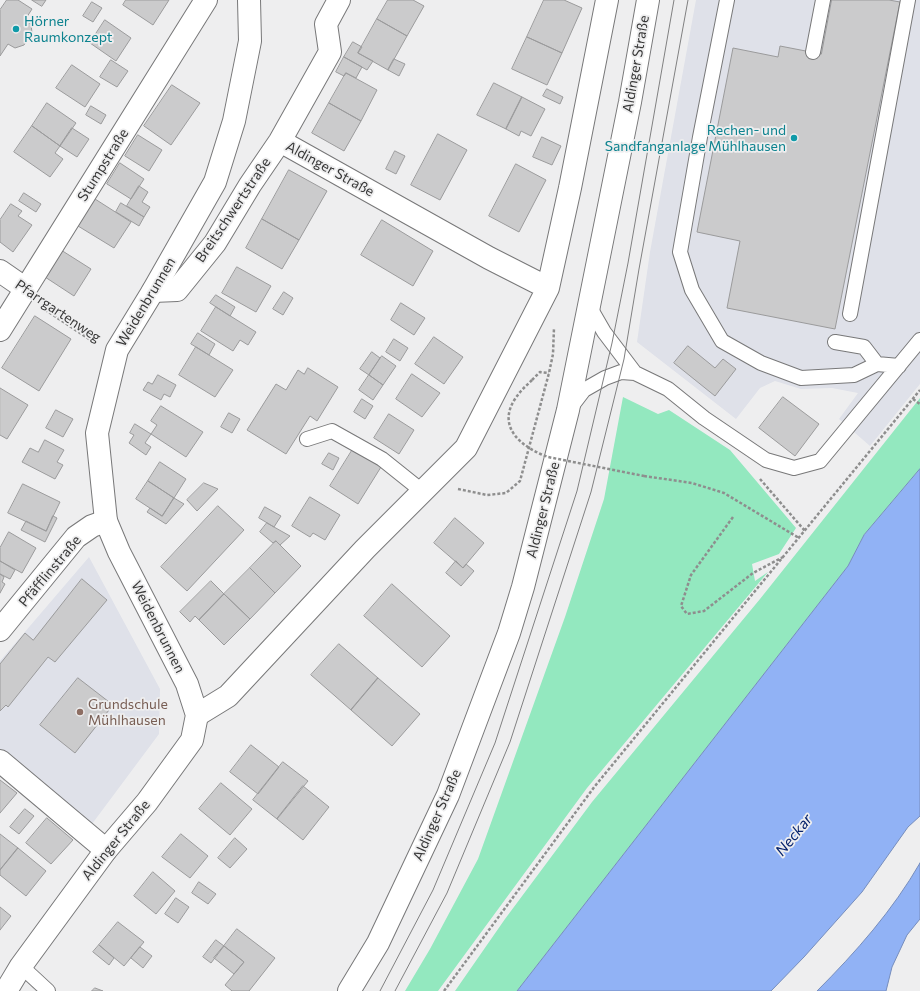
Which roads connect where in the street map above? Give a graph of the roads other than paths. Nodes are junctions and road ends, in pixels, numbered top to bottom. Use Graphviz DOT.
graph roads {
  1 [pos="206,0"];
  2 [pos="249,0"];
  3 [pos="339,0"];
  4 [pos="607,0"];
  5 [pos="648,0"];
  6 [pos="727,0"];
  7 [pos="823,0"];
  8 [pos="908,0"];
  9 [pos="813,52"];
  10 [pos="280,141"];
  11 [pos="0,271"];
  12 [pos="548,288"];
  13 [pos="153,291"];
  14 [pos="24,292"];
  15 [pos="589,306"];
  16 [pos="850,314"];
  17 [pos="0,330"];
  18 [pos="920,340"];
  19 [pos="835,342"];
  20 [pos="877,364"];
  21 [pos="899,366"];
  22 [pos="635,373"];
  23 [pos="568,410"];
  24 [pos="307,439"];
  25 [pos="429,485"];
  26 [pos="106,521"];
  27 [pos="0,630"];
  28 [pos="197,715"];
  29 [pos="0,761"];
  30 [pos="106,850"];
  31 [pos="21,966"];
  32 [pos="6,991"];
  33 [pos="48,991"];
  34 [pos="349,991"];
  1 -- 14 [label="street, Stumpstraße"];
  2 -- 13 [label="street, Weidenbrunnen"];
  3 -- 10 [label="street, Breitschwertstraße"];
  4 -- 12 [label="street"];
  5 -- 15 [label="street, Aldinger Straße"];
  6 -- 20 [label="lane"];
  7 -- 9 [label="lane"];
  8 -- 16 [label="lane"];
  10 -- 12 [label="street, Aldinger Straße"];
  10 -- 13 [label="street, Breitschwertstraße"];
  11 -- 14 [label="street, Pfarrgartenweg"];
  12 -- 25 [label="street"];
  13 -- 26 [label="street, Weidenbrunnen"];
  14 -- 17 [label="street, Stumpstraße"];
  15 -- 22 [label="lane"];
  15 -- 23 [label="street, Aldinger Straße"];
  18 -- 21 [label="lane"];
  19 -- 20 [label="lane"];
  20 -- 21 [label="lane"];
  21 -- 22 [label="lane"];
  22 -- 23 [label="lane"];
  23 -- 34 [label="street, Aldinger Straße"];
  24 -- 25 [label="lane"];
  25 -- 28 [label="street"];
  26 -- 27 [label="street, Pfäfflinstraße"];
  26 -- 28 [label="street, Weidenbrunnen"];
  28 -- 30 [label="street, Aldinger Straße"];
  29 -- 30 [label="street"];
  30 -- 31 [label="street, Aldinger Straße"];
  31 -- 32 [label="street, Aldinger Straße"];
  31 -- 33 [label="lane"];
}
